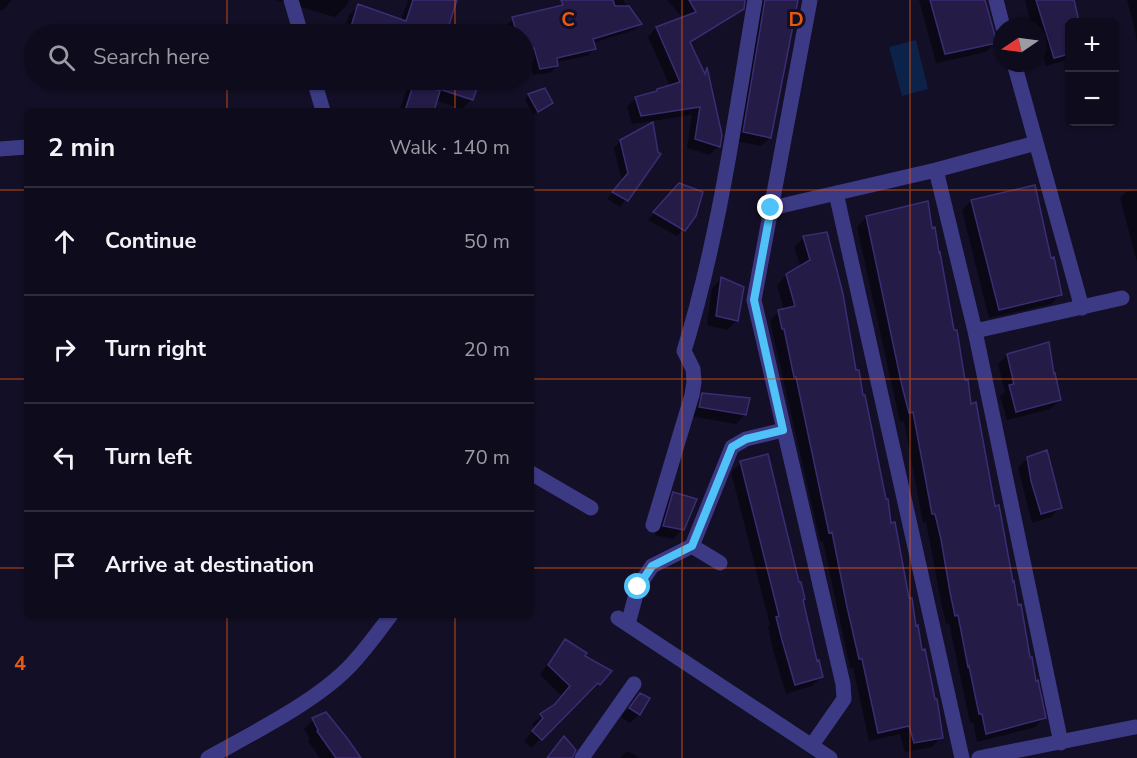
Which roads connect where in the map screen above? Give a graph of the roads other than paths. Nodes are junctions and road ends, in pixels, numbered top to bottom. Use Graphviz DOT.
graph roads {
  1 [pos="291,0"];
  2 [pos="755,0"];
  3 [pos="810,0"];
  4 [pos="996,0"];
  5 [pos="1001,18"];
  6 [pos="298,24"];
  7 [pos="1016,72"];
  8 [pos="317,90"];
  9 [pos="322,108"];
  10 [pos="1036,143"];
  11 [pos="24,147"];
  12 [pos="0,149"];
  13 [pos="936,171"];
  14 [pos="836,193"];
  15 [pos="771,208"];
  16 [pos="1122,298"];
  17 [pos="1082,308"];
  18 [pos="975,331"];
  19 [pos="783,430"];
  20 [pos="534,475"];
  21 [pos="591,508"];
  22 [pos="653,525"];
  23 [pos="692,546"];
  24 [pos="720,563"];
  25 [pos="389,618"];
  26 [pos="634,684"];
  27 [pos="1135,727"];
  28 [pos="1061,743"];
  29 [pos="812,745"];
  30 [pos="208,758"];
  31 [pos="582,758"];
  32 [pos="830,758"];
  33 [pos="962,758"];
  34 [pos="979,758"];
  1 -- 6 [label="street"];
  2 -- 22 [label="street"];
  3 -- 15 [label="street"];
  4 -- 5 [label="street"];
  7 -- 10 [label="street"];
  8 -- 9 [label="street"];
  10 -- 13 [label="street"];
  10 -- 17 [label="street"];
  11 -- 12 [label="street"];
  13 -- 14 [label="street"];
  13 -- 18 [label="street"];
  14 -- 15 [label="street"];
  14 -- 33 [label="street"];
  15 -- 19 [label="street"];
  16 -- 17 [label="street"];
  17 -- 18 [label="street"];
  18 -- 28 [label="street"];
  19 -- 23 [label="street"];
  19 -- 29 [label="street"];
  20 -- 21 [label="street"];
  23 -- 24 [label="street"];
  23 -- 29 [label="street"];
  25 -- 30 [label="street"];
  26 -- 31 [label="street"];
  27 -- 28 [label="street"];
  28 -- 34 [label="street"];
  29 -- 32 [label="street"];
}
